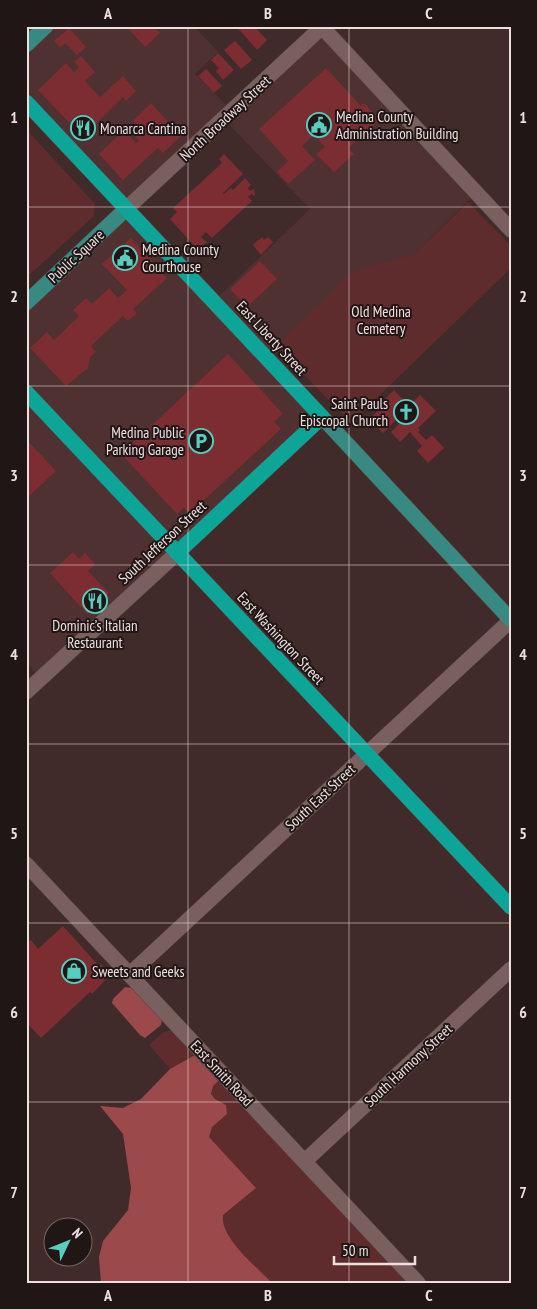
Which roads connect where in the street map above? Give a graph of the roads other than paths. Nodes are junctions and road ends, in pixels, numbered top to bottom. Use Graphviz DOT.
graph roads {
  1 [pos="46,26"];
  2 [pos="322,27"];
  3 [pos="26,45"];
  4 [pos="26,102"];
  5 [pos="126,210"];
  6 [pos="511,230"];
  7 [pos="26,303"];
  8 [pos="26,392"];
  9 [pos="322,417"];
  10 [pos="177,553"];
  11 [pos="511,620"];
  12 [pos="26,692"];
  13 [pos="367,754"];
  14 [pos="26,864"];
  15 [pos="511,907"];
  16 [pos="511,970"];
  17 [pos="130,974"];
  18 [pos="305,1161"];
  19 [pos="418,1283"];
  1 -- 3 [label="main road"];
  2 -- 5 [label="street, North Broadway Street"];
  2 -- 6 [label="street"];
  4 -- 5 [label="highway, East Liberty Street"];
  5 -- 7 [label="main road, Public Square"];
  5 -- 9 [label="highway, East Liberty Street"];
  8 -- 10 [label="highway, East Washington Street"];
  9 -- 10 [label="highway, South Jefferson Street"];
  9 -- 11 [label="main road, East Liberty Street"];
  10 -- 12 [label="street, South Jefferson Street"];
  10 -- 13 [label="highway, East Washington Street"];
  11 -- 13 [label="street, South East Street"];
  13 -- 15 [label="highway, East Washington Street"];
  13 -- 17 [label="street, South East Street"];
  14 -- 17 [label="street, East Smith Road"];
  16 -- 18 [label="street, South Harmony Street"];
  17 -- 18 [label="street, East Smith Road"];
  18 -- 19 [label="street, East Smith Road"];
}
